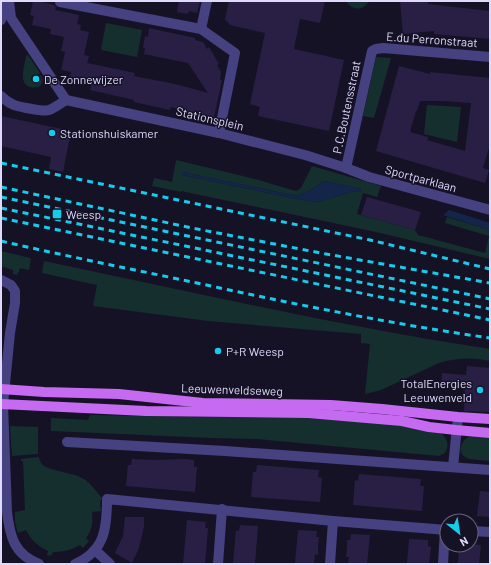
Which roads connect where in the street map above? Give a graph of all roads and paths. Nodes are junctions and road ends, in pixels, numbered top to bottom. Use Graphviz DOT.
graph roads {
  1 [pos="8,1"];
  2 [pos="207,1"];
  3 [pos="60,2"];
  4 [pos="1,20"];
  5 [pos="201,29"];
  6 [pos="372,51"];
  7 [pos="490,57"];
  8 [pos="1,96"];
  9 [pos="66,100"];
  10 [pos="218,133"];
  11 [pos="346,168"];
  12 [pos="490,210"];
  13 [pos="1,280"];
  14 [pos="5,332"];
  15 [pos="3,389"];
  16 [pos="2,404"];
  17 [pos="458,417"];
  18 [pos="490,419"];
  19 [pos="456,430"];
  20 [pos="490,432"];
  21 [pos="67,442"];
  22 [pos="3,450"];
  23 [pos="453,467"];
  24 [pos="490,470"];
  25 [pos="4,499"];
  26 [pos="222,509"];
  27 [pos="333,521"];
  28 [pos="439,529"];
  29 [pos="479,531"];
  30 [pos="490,532"];
  31 [pos="95,550"];
  32 [pos="444,553"];
  33 [pos="39,564"];
  34 [pos="75,564"];
  35 [pos="110,564"];
  36 [pos="218,564"];
  37 [pos="330,564"];
  38 [pos="443,564"];
  1 -- 4 [label="street"];
  1 -- 9 [label="street"];
  2 -- 5 [label="street"];
  3 -- 5 [label="street"];
  5 -- 10 [label="street"];
  6 -- 7 [label="street, E.du Perronstraat"];
  6 -- 11 [label="street, P.C.Boutensstraat"];
  8 -- 9 [label="street"];
  9 -- 10 [label="street, Stationsplein"];
  10 -- 11 [label="street, Stationsplein"];
  11 -- 12 [label="street, Sportparklaan"];
  13 -- 14 [label="street"];
  14 -- 15 [label="street"];
  15 -- 16 [label="street"];
  15 -- 17 [label="main road, Leeuwenveldseweg"];
  16 -- 19 [label="main road, Leeuwenveldseweg"];
  16 -- 22 [label="street"];
  17 -- 18 [label="main road, Leeuwenveldseweg"];
  17 -- 19 [label="street"];
  19 -- 20 [label="main road, Leeuwenveldseweg"];
  19 -- 23 [label="street"];
  21 -- 23 [label="street"];
  22 -- 25 [label="street"];
  23 -- 24 [label="street"];
  25 -- 33 [label="street"];
  26 -- 27 [label="street"];
  26 -- 31 [label="street"];
  26 -- 36 [label="street"];
  27 -- 28 [label="street"];
  27 -- 37 [label="street"];
  29 -- 30 [label="street"];
  31 -- 34 [label="street"];
  31 -- 35 [label="street"];
  32 -- 38 [label="street"];
}
